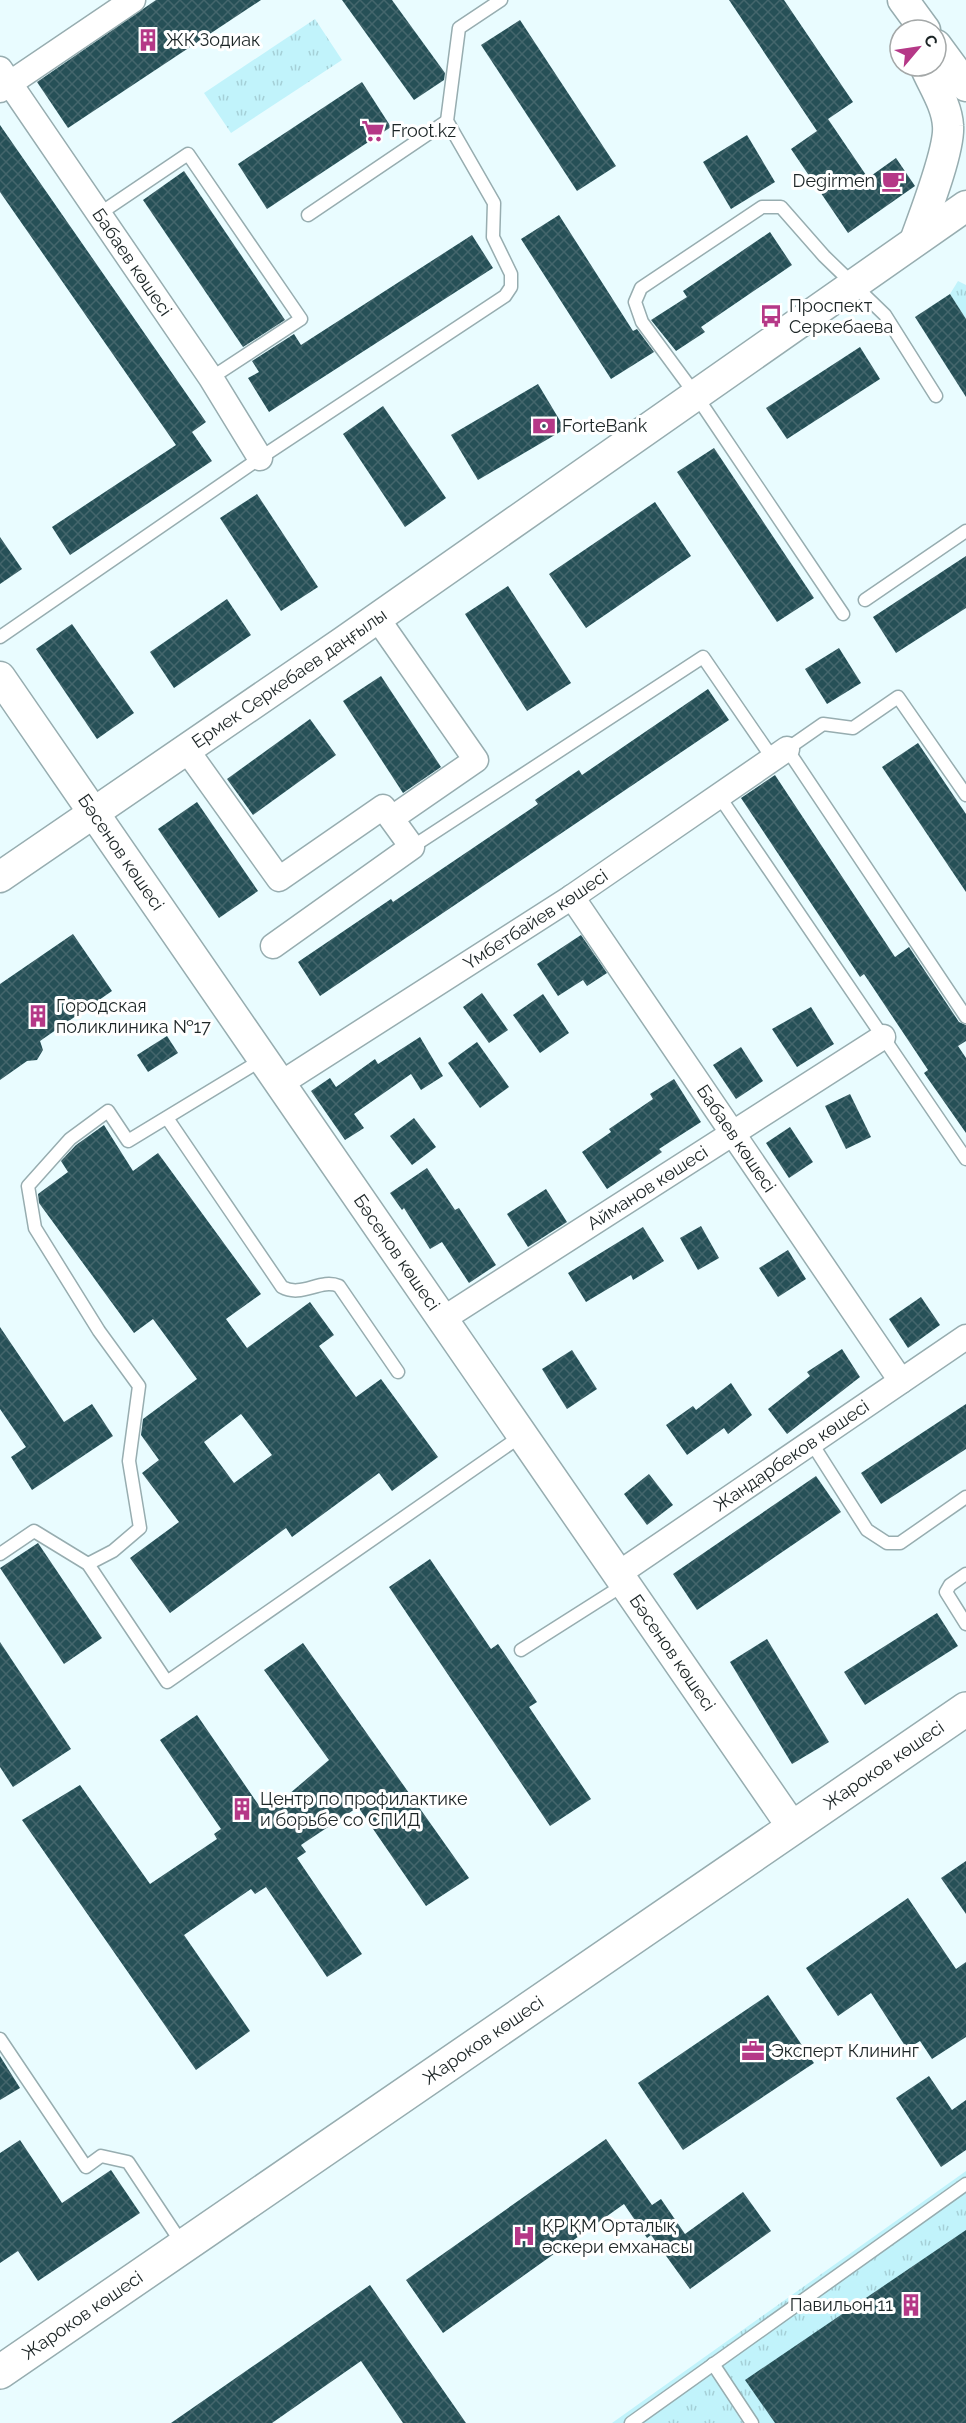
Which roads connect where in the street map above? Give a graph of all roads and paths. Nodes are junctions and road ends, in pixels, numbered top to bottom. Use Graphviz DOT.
graph roads {
  1 [pos="133,0"];
  2 [pos="501,0"];
  3 [pos="894,0"];
  4 [pos="903,0"];
  5 [pos="902,18"];
  6 [pos="916,18"];
  7 [pos="948,61"];
  8 [pos="930,78"];
  9 [pos="933,78"];
  10 [pos="3,81"];
  11 [pos="966,86"];
  12 [pos="447,121"];
  13 [pos="966,127"];
  14 [pos="966,206"];
  15 [pos="99,214"];
  16 [pos="308,215"];
  17 [pos="915,241"];
  18 [pos="853,284"];
  19 [pos="211,378"];
  20 [pos="695,394"];
  21 [pos="936,396"];
  22 [pos="260,458"];
  23 [pos="966,531"];
  24 [pos="865,600"];
  25 [pos="843,614"];
  26 [pos="377,618"];
  27 [pos="0,637"];
  28 [pos="0,677"];
  29 [pos="186,749"];
  30 [pos="780,754"];
  31 [pos="966,795"];
  32 [pos="719,796"];
  33 [pos="93,813"];
  34 [pos="392,818"];
  35 [pos="412,847"];
  36 [pos="0,877"];
  37 [pos="572,897"];
  38 [pos="273,946"];
  39 [pos="966,1017"];
  40 [pos="883,1037"];
  41 [pos="263,1059"];
  42 [pos="280,1084"];
  43 [pos="168,1118"];
  44 [pos="734,1135"];
  45 [pos="966,1159"];
  46 [pos="443,1319"];
  47 [pos="966,1337"];
  48 [pos="398,1372"];
  49 [pos="900,1381"];
  50 [pos="522,1435"];
  51 [pos="811,1442"];
  52 [pos="966,1497"];
  53 [pos="0,1554"];
  54 [pos="88,1564"];
  55 [pos="966,1574"];
  56 [pos="622,1579"];
  57 [pos="966,1624"];
  58 [pos="520,1650"];
  59 [pos="966,1709"];
  60 [pos="793,1828"];
  61 [pos="0,2039"];
  62 [pos="966,2184"];
  63 [pos="183,2246"];
  64 [pos="713,2364"];
  65 [pos="0,2372"];
  66 [pos="631,2423"];
  67 [pos="752,2423"];
  1 -- 10 [label="street"];
  2 -- 12 [label="lane"];
  3 -- 5 [label="street"];
  4 -- 6 [label="street"];
  7 -- 11 [label="street"];
  8 -- 17 [label="street"];
  9 -- 13 [label="street"];
  10 -- 15 [label="street, Бабаев көшесі"];
  12 -- 16 [label="lane"];
  12 -- 22 [label="lane"];
  14 -- 17 [label="street, Ермек Серкебаев даңғылы"];
  15 -- 19 [label="street, Бабаев көшесі"];
  15 -- 19 [label="lane"];
  17 -- 18 [label="street, Ермек Серкебаев даңғылы"];
  18 -- 20 [label="street, Ермек Серкебаев даңғылы"];
  18 -- 20 [label="lane"];
  18 -- 21 [label="lane"];
  19 -- 22 [label="street, Бабаев көшесі"];
  20 -- 25 [label="lane"];
  20 -- 26 [label="street, Ермек Серкебаев даңғылы"];
  22 -- 27 [label="lane"];
  23 -- 24 [label="lane"];
  26 -- 29 [label="street, Ермек Серкебаев даңғылы"];
  26 -- 34 [label="street"];
  28 -- 33 [label="street, Бәсенов көшесі"];
  29 -- 33 [label="street, Ермек Серкебаев даңғылы"];
  29 -- 34 [label="street"];
  30 -- 31 [label="lane"];
  30 -- 32 [label="street, Үмбетбайев көшесі"];
  30 -- 35 [label="lane"];
  30 -- 39 [label="lane"];
  32 -- 37 [label="street, Үмбетбайев көшесі"];
  32 -- 40 [label="lane"];
  33 -- 36 [label="street, Ермек Серкебаев даңғылы"];
  33 -- 41 [label="street, Бәсенов көшесі"];
  34 -- 35 [label="street"];
  35 -- 38 [label="street"];
  37 -- 42 [label="street, Үмбетбайев көшесі"];
  37 -- 44 [label="street, Бабаев көшесі"];
  40 -- 44 [label="street, Айманов көшесі"];
  40 -- 45 [label="lane"];
  41 -- 42 [label="street, Бәсенов көшесі"];
  41 -- 43 [label="lane"];
  42 -- 46 [label="street, Бәсенов көшесі"];
  43 -- 48 [label="lane"];
  43 -- 54 [label="lane"];
  44 -- 46 [label="street, Айманов көшесі"];
  44 -- 49 [label="street, Бабаев көшесі"];
  46 -- 50 [label="street, Бәсенов көшесі"];
  47 -- 49 [label="street, Жандарбеков көшесі"];
  49 -- 51 [label="street, Жандарбеков көшесі"];
  50 -- 54 [label="lane"];
  50 -- 56 [label="street, Бәсенов көшесі"];
  51 -- 52 [label="lane"];
  51 -- 56 [label="street, Жандарбеков көшесі"];
  53 -- 54 [label="lane"];
  55 -- 57 [label="lane"];
  56 -- 58 [label="lane"];
  56 -- 60 [label="street, Бәсенов көшесі"];
  59 -- 60 [label="main road, Жароков көшесі"];
  60 -- 63 [label="main road, Жароков көшесі"];
  61 -- 63 [label="lane"];
  62 -- 64 [label="lane"];
  63 -- 65 [label="main road, Жароков көшесі"];
  64 -- 66 [label="lane"];
  64 -- 67 [label="lane"];
}
